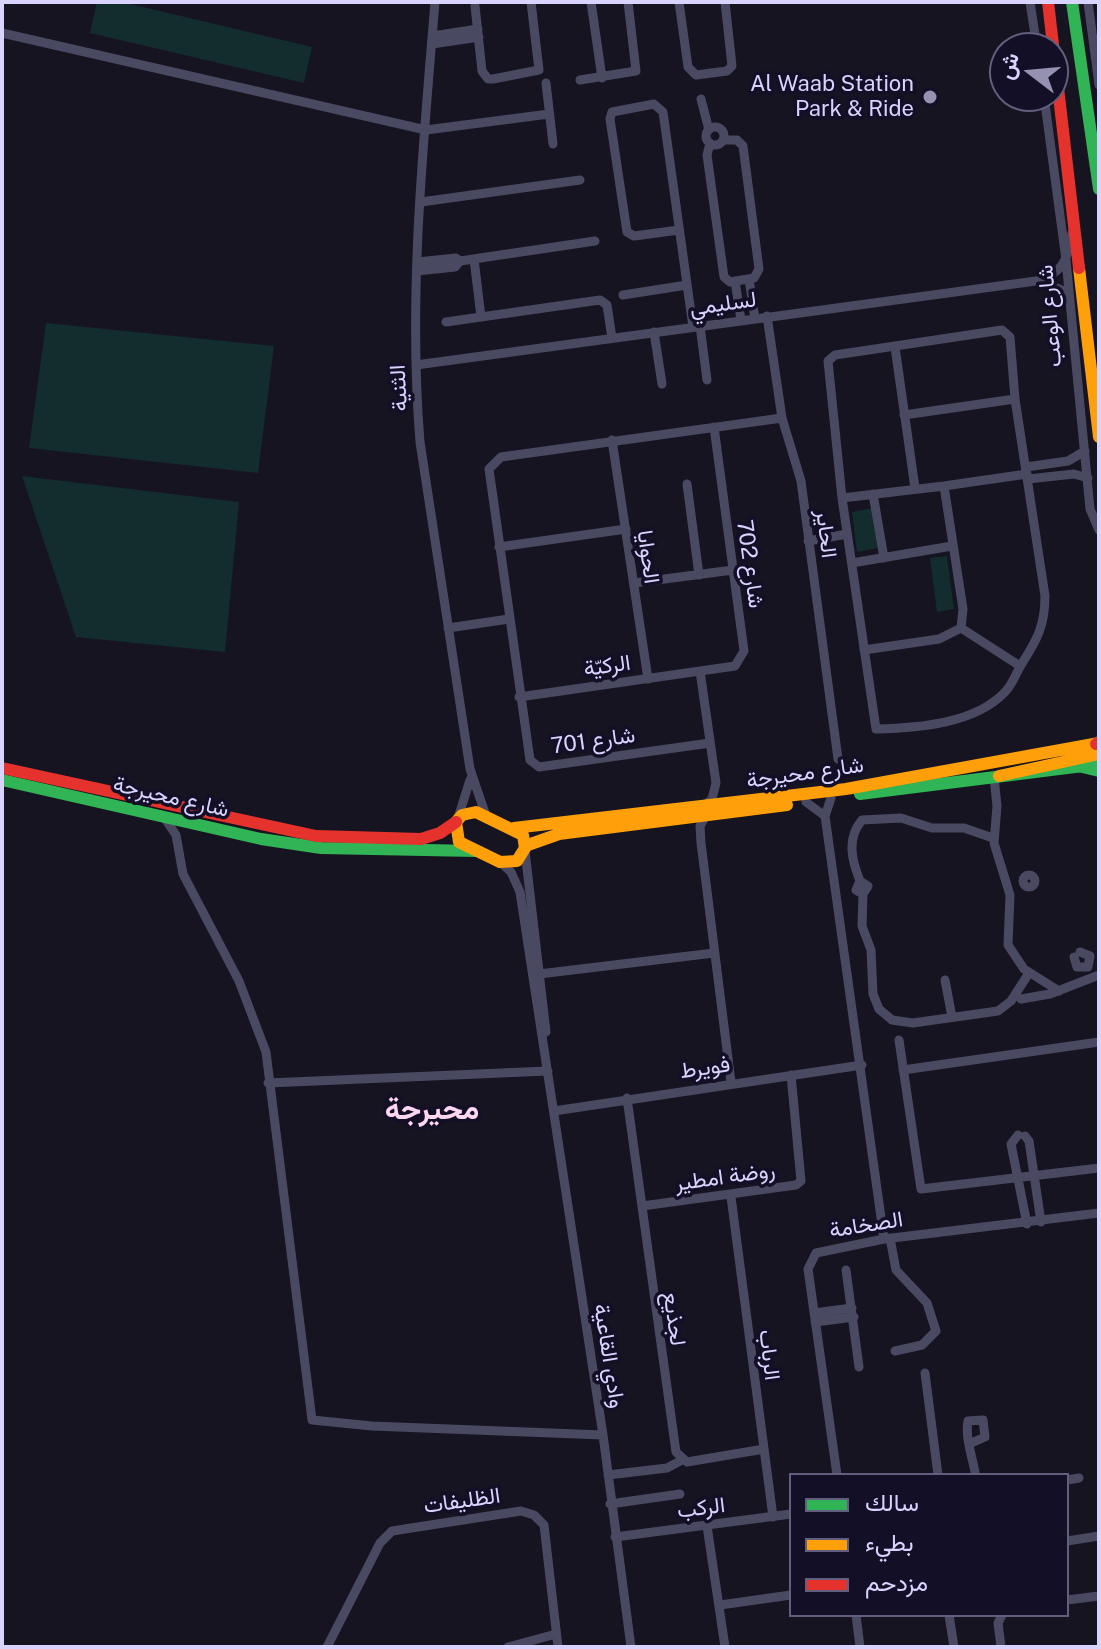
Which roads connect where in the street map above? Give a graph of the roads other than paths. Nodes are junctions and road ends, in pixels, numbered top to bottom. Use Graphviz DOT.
graph roads {
  1 [pos="435,2"];
  2 [pos="531,2"];
  3 [pos="591,2"];
  4 [pos="628,2"];
  5 [pos="679,2"];
  6 [pos="725,2"];
  7 [pos="1030,2"];
  8 [pos="1048,2"];
  9 [pos="1072,2"];
  10 [pos="1089,2"];
  11 [pos="475,6"];
  12 [pos="1099,13"];
  13 [pos="1099,21"];
  14 [pos="1035,32"];
  15 [pos="2,33"];
  16 [pos="478,33"];
  17 [pos="1078,33"];
  18 [pos="1093,36"];
  19 [pos="432,40"];
  20 [pos="602,78"];
  21 [pos="580,80"];
  22 [pos="546,83"];
  23 [pos="1099,85"];
  24 [pos="701,99"];
  25 [pos="1046,112"];
  26 [pos="549,114"];
  27 [pos="1099,126"];
  28 [pos="426,130"];
  29 [pos="709,130"];
  30 [pos="723,140"];
  31 [pos="710,143"];
  32 [pos="553,144"];
  33 [pos="580,180"];
  34 [pos="1099,189"];
  35 [pos="421,202"];
  36 [pos="1075,219"];
  37 [pos="679,230"];
  38 [pos="595,241"];
  39 [pos="474,259"];
  40 [pos="1066,260"];
  41 [pos="417,266"];
  42 [pos="749,279"];
  43 [pos="735,281"];
  44 [pos="1036,281"];
  45 [pos="687,285"];
  46 [pos="1069,293"];
  47 [pos="623,295"];
  48 [pos="767,316"];
  49 [pos="481,317"];
  50 [pos="755,319"];
  51 [pos="741,320"];
  52 [pos="446,322"];
  53 [pos="696,327"];
  54 [pos="654,332"];
  55 [pos="612,338"];
  56 [pos="895,347"];
  57 [pos="1089,347"];
  58 [pos="1099,364"];
  59 [pos="416,365"];
  60 [pos="707,380"];
  61 [pos="662,384"];
  62 [pos="1015,399"];
  63 [pos="904,415"];
  64 [pos="782,418"];
  65 [pos="714,427"];
  66 [pos="1099,437"];
  67 [pos="612,440"];
  68 [pos="1085,451"];
  69 [pos="1027,473"];
  70 [pos="1088,478"];
  71 [pos="687,484"];
  72 [pos="944,486"];
  73 [pos="915,488"];
  74 [pos="873,494"];
  75 [pos="842,498"];
  76 [pos="626,529"];
  77 [pos="1099,530"];
  78 [pos="847,534"];
  79 [pos="808,541"];
  80 [pos="952,546"];
  81 [pos="499,547"];
  82 [pos="884,558"];
  83 [pos="852,563"];
  84 [pos="733,570"];
  85 [pos="699,575"];
  86 [pos="634,583"];
  87 [pos="509,619"];
  88 [pos="448,628"];
  89 [pos="961,628"];
  90 [pos="864,650"];
  91 [pos="1020,666"];
  92 [pos="700,671"];
  93 [pos="648,679"];
  94 [pos="519,697"];
  95 [pos="710,743"];
  96 [pos="1098,746"];
  97 [pos="838,759"];
  98 [pos="1099,764"];
  99 [pos="1078,766"];
  100 [pos="2,768"];
  101 [pos="470,769"];
  102 [pos="1099,771"];
  103 [pos="996,777"];
  104 [pos="2,780"];
  105 [pos="716,783"];
  106 [pos="831,798"];
  107 [pos="806,802"];
  108 [pos="737,803"];
  109 [pos="704,812"];
  110 [pos="162,815"];
  111 [pos="188,815"];
  112 [pos="486,816"];
  113 [pos="825,816"];
  114 [pos="457,820"];
  115 [pos="681,820"];
  116 [pos="514,828"];
  117 [pos="993,838"];
  118 [pos="701,843"];
  119 [pos="178,846"];
  120 [pos="525,848"];
  121 [pos="476,851"];
  122 [pos="500,862"];
  123 [pos="1007,881"];
  124 [pos="1023,881"];
  125 [pos="714,953"];
  126 [pos="1077,954"];
  127 [pos="1029,973"];
  128 [pos="539,974"];
  129 [pos="1098,977"];
  130 [pos="945,980"];
  131 [pos="1059,991"];
  132 [pos="873,994"];
  133 [pos="852,997"];
  134 [pos="1021,999"];
  135 [pos="952,1017"];
  136 [pos="899,1040"];
  137 [pos="1099,1042"];
  138 [pos="862,1065"];
  139 [pos="903,1070"];
  140 [pos="548,1071"];
  141 [pos="791,1075"];
  142 [pos="731,1082"];
  143 [pos="268,1083"];
  144 [pos="627,1098"];
  145 [pos="554,1111"];
  146 [pos="1099,1168"];
  147 [pos="1034,1176"];
  148 [pos="1019,1178"];
  149 [pos="731,1197"];
  150 [pos="642,1206"];
  151 [pos="1099,1213"];
  152 [pos="1041,1222"];
  153 [pos="1027,1224"];
  154 [pos="887,1238"];
  155 [pos="846,1270"];
  156 [pos="853,1312"];
  157 [pos="815,1318"];
  158 [pos="895,1351"];
  159 [pos="859,1367"];
  160 [pos="925,1373"];
  161 [pos="603,1435"];
  162 [pos="969,1444"];
  163 [pos="764,1449"];
  164 [pos="682,1460"];
  165 [pos="837,1473"];
  166 [pos="938,1473"];
  167 [pos="975,1473"];
  168 [pos="608,1475"];
  169 [pos="1079,1478"];
  170 [pos="1069,1480"];
  171 [pos="680,1494"];
  172 [pos="610,1504"];
  173 [pos="789,1514"];
  174 [pos="773,1517"];
  175 [pos="707,1526"];
  176 [pos="1099,1536"];
  177 [pos="615,1537"];
  178 [pos="1069,1541"];
  179 [pos="789,1595"];
  180 [pos="1099,1596"];
  181 [pos="1069,1600"];
  182 [pos="720,1605"];
  183 [pos="856,1617"];
  184 [pos="949,1617"];
  185 [pos="1001,1617"];
  186 [pos="556,1634"];
  187 [pos="327,1647"];
  188 [pos="508,1647"];
  189 [pos="558,1647"];
  190 [pos="631,1647"];
  191 [pos="725,1647"];
  192 [pos="860,1647"];
  193 [pos="954,1647"];
  194 [pos="1001,1647"];
  1 -- 19 [label="street, الثنية"];
  2 -- 16 [label="street"];
  3 -- 20 [label="street"];
  4 -- 20 [label="street"];
  5 -- 6 [label="street"];
  7 -- 14 [label="street"];
  8 -- 36 [label="street, شارع الوعب"];
  9 -- 17 [label="street"];
  10 -- 12 [label="street"];
  10 -- 18 [label="street"];
  11 -- 16 [label="street"];
  13 -- 18 [label="street"];
  15 -- 28 [label="street"];
  16 -- 19 [label="street"];
  17 -- 27 [label="street"];
  17 -- 34 [label="street"];
  18 -- 23 [label="street"];
  19 -- 28 [label="street, الثنية"];
  20 -- 21 [label="street"];
  22 -- 26 [label="street"];
  24 -- 29 [label="street"];
  25 -- 40 [label="street, شارع الوعب"];
  26 -- 28 [label="street"];
  26 -- 32 [label="street"];
  28 -- 35 [label="street, الثنية"];
  29 -- 30 [label="street"];
  29 -- 31 [label="street"];
  30 -- 31 [label="street"];
  30 -- 42 [label="street"];
  31 -- 43 [label="street"];
  33 -- 35 [label="street"];
  35 -- 41 [label="street, الثنية"];
  36 -- 40 [label="street"];
  36 -- 57 [label="street, شارع الوعب"];
  37 -- 37 [label="street"];
  37 -- 45 [label="street"];
  38 -- 39 [label="street"];
  39 -- 41 [label="street"];
  39 -- 49 [label="street"];
  40 -- 44 [label="street, لسليمي"];
  40 -- 46 [label="street, شارع الوعب"];
  41 -- 59 [label="street, الثنية"];
  42 -- 43 [label="street"];
  42 -- 50 [label="street"];
  43 -- 51 [label="street"];
  44 -- 46 [label="street, لسليمي"];
  44 -- 48 [label="street, لسليمي"];
  45 -- 47 [label="street"];
  45 -- 53 [label="street"];
  46 -- 68 [label="street, شارع الوعب"];
  48 -- 50 [label="street, لسليمي"];
  48 -- 64 [label="street, الحاير"];
  49 -- 52 [label="street"];
  49 -- 55 [label="street"];
  50 -- 51 [label="street, لسليمي"];
  51 -- 53 [label="street, لسليمي"];
  53 -- 54 [label="street, لسليمي"];
  53 -- 60 [label="street"];
  54 -- 55 [label="street, لسليمي"];
  54 -- 61 [label="street"];
  55 -- 59 [label="street, لسليمي"];
  56 -- 62 [label="street"];
  56 -- 63 [label="street"];
  56 -- 75 [label="street"];
  57 -- 58 [label="street"];
  57 -- 66 [label="street, شارع الوعب"];
  59 -- 88 [label="street, الثنية"];
  62 -- 63 [label="street"];
  62 -- 69 [label="street"];
  63 -- 73 [label="street"];
  64 -- 65 [label="street"];
  64 -- 79 [label="street, الحاير"];
  65 -- 67 [label="street"];
  65 -- 84 [label="street, شارع 702"];
  67 -- 76 [label="street, الحوايا"];
  67 -- 81 [label="street, شارع 701"];
  68 -- 69 [label="street"];
  68 -- 70 [label="street, شارع الوعب"];
  69 -- 70 [label="street"];
  69 -- 72 [label="street"];
  69 -- 91 [label="street"];
  70 -- 77 [label="street, شارع الوعب"];
  71 -- 85 [label="street"];
  72 -- 73 [label="street"];
  72 -- 80 [label="street"];
  73 -- 74 [label="street"];
  74 -- 75 [label="street"];
  74 -- 82 [label="street"];
  75 -- 78 [label="street"];
  76 -- 81 [label="street"];
  76 -- 86 [label="street, الحوايا"];
  78 -- 79 [label="street"];
  78 -- 83 [label="street"];
  79 -- 97 [label="street, الحاير"];
  80 -- 82 [label="street"];
  80 -- 89 [label="street"];
  81 -- 87 [label="street, شارع 701"];
  82 -- 83 [label="street"];
  83 -- 90 [label="street"];
  84 -- 85 [label="street"];
  84 -- 92 [label="street, شارع 702"];
  85 -- 86 [label="street"];
  86 -- 93 [label="street, الحوايا"];
  87 -- 88 [label="street"];
  87 -- 94 [label="street, شارع 701"];
  88 -- 101 [label="street, الثنية"];
  89 -- 90 [label="street"];
  89 -- 91 [label="street"];
  90 -- 91 [label="street"];
  92 -- 93 [label="street, الركيّة"];
  92 -- 95 [label="street"];
  93 -- 94 [label="street, الركيّة"];
  94 -- 95 [label="street, شارع 701"];
  95 -- 105 [label="street"];
  96 -- 103 [label="street"];
  96 -- 108 [label="street, شارع محيرجة"];
  98 -- 99 [label="street, شارع محيرجة"];
  99 -- 102 [label="street"];
  99 -- 103 [label="street, شارع محيرجة"];
  100 -- 111 [label="street, شارع محيرجة"];
  101 -- 112 [label="street, الثنية"];
  101 -- 114 [label="street, الثنية"];
  103 -- 106 [label="street, شارع محيرجة"];
  103 -- 117 [label="street"];
  104 -- 110 [label="street, شارع محيرجة"];
  105 -- 108 [label="street"];
  105 -- 109 [label="street"];
  106 -- 107 [label="street, شارع محيرجة"];
  106 -- 113 [label="street"];
  107 -- 109 [label="street, شارع محيرجة"];
  107 -- 113 [label="street"];
  108 -- 109 [label="street, شارع محيرجة"];
  109 -- 115 [label="street, شارع محيرجة"];
  109 -- 116 [label="street, شارع محيرجة"];
  109 -- 118 [label="street"];
  110 -- 111 [label="street, شارع محيرجة"];
  110 -- 119 [label="street"];
  111 -- 114 [label="street, شارع محيرجة"];
  111 -- 119 [label="street"];
  111 -- 121 [label="street, شارع محيرجة"];
  112 -- 114 [label="street"];
  112 -- 116 [label="street"];
  113 -- 133 [label="street"];
  114 -- 121 [label="street"];
  115 -- 118 [label="street"];
  115 -- 120 [label="street, شارع محيرجة"];
  116 -- 120 [label="street"];
  117 -- 123 [label="street"];
  117 -- 132 [label="street"];
  118 -- 125 [label="street"];
  119 -- 143 [label="street"];
  120 -- 122 [label="street, شارع محيرجة"];
  120 -- 128 [label="street, وادي القاعية"];
  121 -- 122 [label="street"];
  122 -- 140 [label="street, وادي القاعية"];
  123 -- 124 [label="street"];
  123 -- 127 [label="street"];
  125 -- 128 [label="street"];
  125 -- 142 [label="street"];
  126 -- 129 [label="street"];
  127 -- 131 [label="street"];
  127 -- 135 [label="street"];
  128 -- 140 [label="street, وادي القاعية"];
  129 -- 131 [label="street"];
  130 -- 135 [label="street"];
  131 -- 134 [label="street"];
  132 -- 133 [label="street"];
  132 -- 135 [label="street"];
  133 -- 138 [label="street"];
  136 -- 139 [label="street"];
  137 -- 139 [label="street"];
  138 -- 141 [label="street, فويرط"];
  138 -- 154 [label="street"];
  139 -- 148 [label="street"];
  140 -- 143 [label="street"];
  140 -- 145 [label="street, وادي القاعية"];
  141 -- 142 [label="street, فويرط"];
  141 -- 149 [label="street, روضة امطير"];
  142 -- 144 [label="street, فويرط"];
  143 -- 161 [label="street"];
  144 -- 145 [label="street, فويرط"];
  144 -- 150 [label="street, لجذيع"];
  145 -- 161 [label="street, وادي القاعية"];
  146 -- 147 [label="street"];
  147 -- 148 [label="street"];
  147 -- 148 [label="street"];
  147 -- 152 [label="street"];
  148 -- 153 [label="street"];
  149 -- 150 [label="street, روضة امطير"];
  149 -- 163 [label="street, الرباب"];
  150 -- 164 [label="street, لجذيع"];
  151 -- 152 [label="street, الصخامة"];
  152 -- 153 [label="street, الصخامة"];
  153 -- 154 [label="street, الصخامة"];
  154 -- 157 [label="street, الصخامة"];
  154 -- 158 [label="street"];
  155 -- 156 [label="street"];
  156 -- 157 [label="street"];
  156 -- 159 [label="street"];
  157 -- 165 [label="street, الصخامة"];
  160 -- 166 [label="street"];
  161 -- 168 [label="street, وادي القاعية"];
  162 -- 167 [label="street"];
  163 -- 164 [label="street"];
  163 -- 174 [label="street, الرباب"];
  164 -- 168 [label="street"];
  168 -- 172 [label="street, وادي القاعية"];
  169 -- 170 [label="street"];
  171 -- 172 [label="street"];
  172 -- 177 [label="street, وادي القاعية"];
  173 -- 174 [label="street, الركب"];
  174 -- 175 [label="street, الركب"];
  175 -- 177 [label="street, الركب"];
  175 -- 182 [label="street"];
  176 -- 178 [label="street"];
  177 -- 190 [label="street, وادي القاعية"];
  179 -- 182 [label="street"];
  180 -- 181 [label="street"];
  182 -- 191 [label="street"];
  183 -- 192 [label="street"];
  184 -- 193 [label="street"];
  185 -- 194 [label="street"];
  186 -- 187 [label="street, الظليفات"];
  186 -- 188 [label="street"];
  186 -- 189 [label="street, الظليفات"];
}
